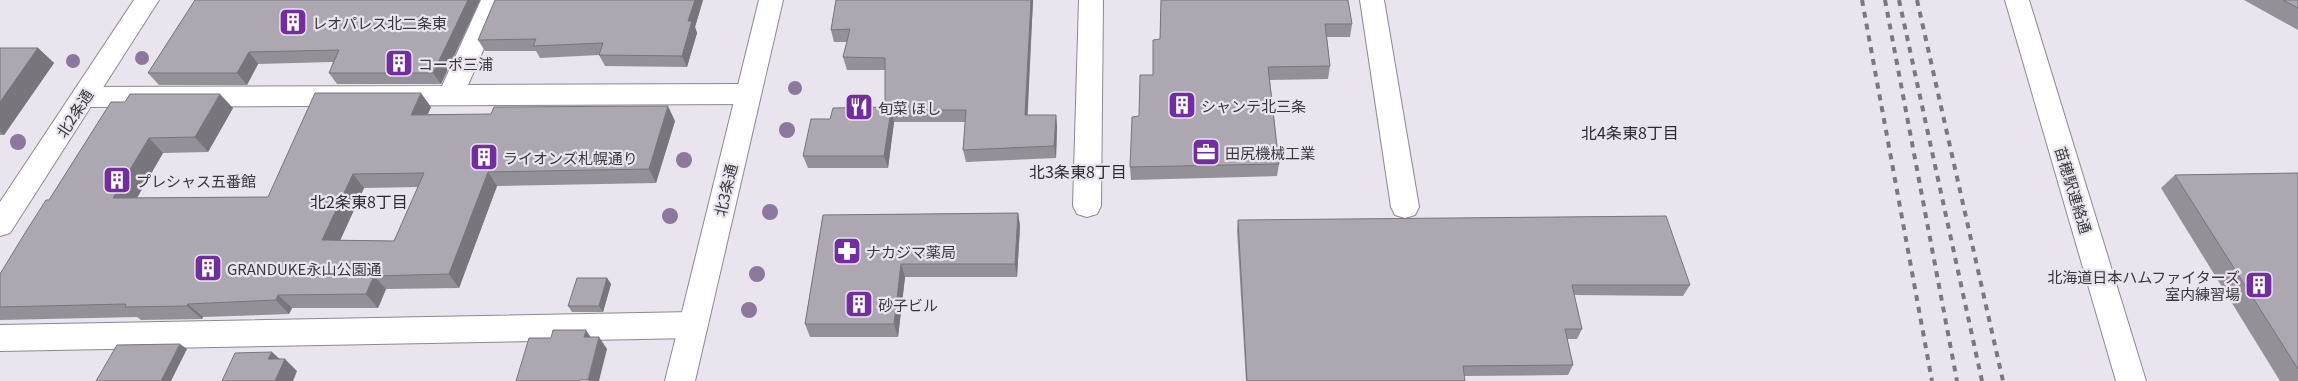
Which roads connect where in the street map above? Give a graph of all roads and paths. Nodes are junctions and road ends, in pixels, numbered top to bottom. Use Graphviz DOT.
graph roads {
  1 [pos="147,0"];
  2 [pos="493,0"];
  3 [pos="771,0"];
  4 [pos="1091,0"];
  5 [pos="1372,0"];
  6 [pos="2017,0"];
  7 [pos="748,94"];
  8 [pos="451,95"];
  9 [pos="84,98"];
  10 [pos="1087,206"];
  11 [pos="1405,207"];
  12 [pos="0,225"];
  13 [pos="693,325"];
  14 [pos="0,338"];
  15 [pos="680,381"];
  16 [pos="2131,381"];
  1 -- 9 [label="street, 北2条通"];
  2 -- 8 [label="street"];
  3 -- 7 [label="street, 北3条通"];
  4 -- 10 [label="street"];
  5 -- 11 [label="street"];
  6 -- 16 [label="street, 苗穂駅連絡通"];
  7 -- 8 [label="street"];
  7 -- 13 [label="street, 北3条通"];
  8 -- 9 [label="street"];
  9 -- 12 [label="street, 北2条通"];
  13 -- 14 [label="street"];
  13 -- 15 [label="street, 北3条通"];
}
